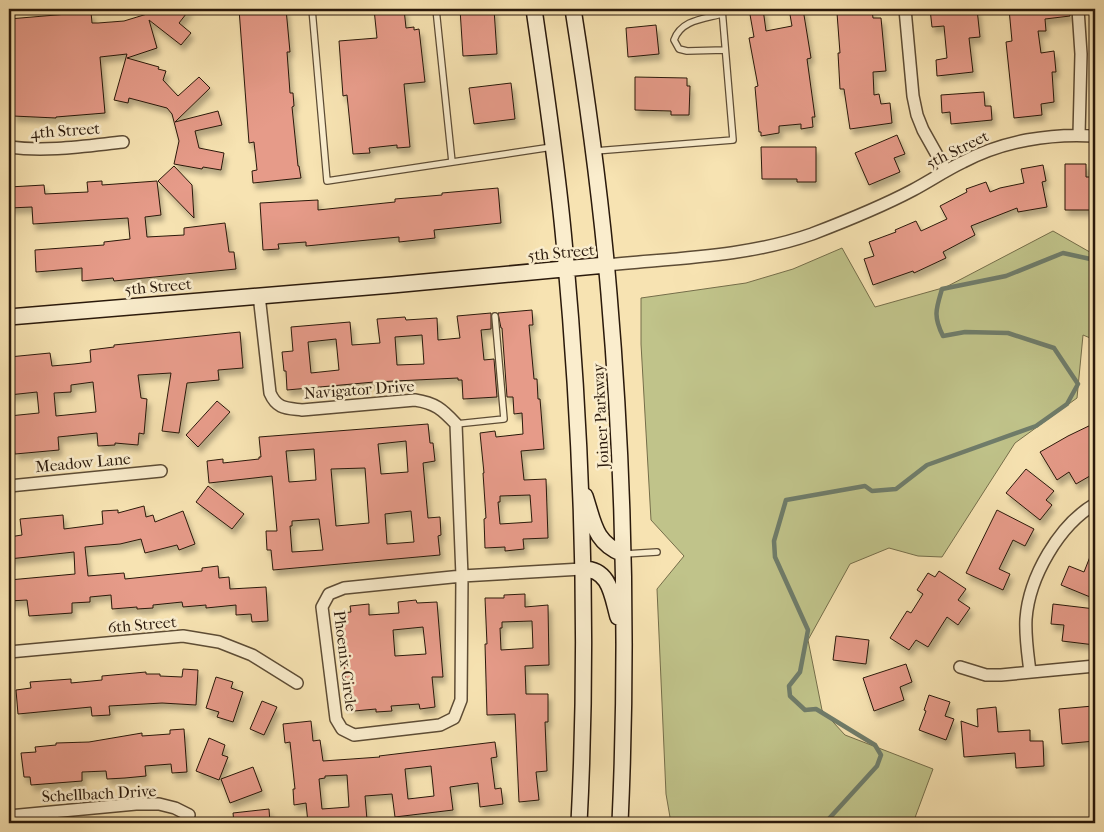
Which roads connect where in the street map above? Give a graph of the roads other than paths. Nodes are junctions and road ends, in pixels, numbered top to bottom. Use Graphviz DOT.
graph roads {
  1 [pos="312,9"];
  2 [pos="436,9"];
  3 [pos="534,9"];
  4 [pos="573,9"];
  5 [pos="906,9"];
  6 [pos="1078,9"];
  7 [pos="722,11"];
  8 [pos="725,50"];
  9 [pos="1079,135"];
  10 [pos="1095,136"];
  11 [pos="123,142"];
  12 [pos="554,147"];
  13 [pos="9,148"];
  14 [pos="594,152"];
  15 [pos="452,162"];
  16 [pos="946,171"];
  17 [pos="606,265"];
  18 [pos="566,269"];
  19 [pos="259,295"];
  20 [pos="495,316"];
  21 [pos="9,317"];
  22 [pos="456,424"];
  23 [pos="161,471"];
  24 [pos="580,478"];
  25 [pos="9,486"];
  26 [pos="1095,504"];
  27 [pos="656,552"];
  28 [pos="623,554"];
  29 [pos="582,569"];
  30 [pos="462,576"];
  31 [pos="624,638"];
  32 [pos="9,652"];
  33 [pos="1095,666"];
  34 [pos="960,667"];
  35 [pos="1030,672"];
  36 [pos="297,683"];
  37 [pos="189,815"];
  38 [pos="9,816"];
  39 [pos="579,823"];
  40 [pos="620,823"];
  1 -- 15 [label="lane"];
  2 -- 15 [label="lane"];
  3 -- 12 [label="main road, Joiner Parkway"];
  4 -- 14 [label="main road, Joiner Parkway"];
  5 -- 16 [label="street"];
  6 -- 9 [label="street"];
  7 -- 8 [label="lane"];
  7 -- 8 [label="lane"];
  8 -- 14 [label="lane"];
  9 -- 10 [label="street, 5th Street"];
  9 -- 16 [label="street, 5th Street"];
  11 -- 13 [label="street, 4th Street"];
  12 -- 15 [label="lane"];
  12 -- 18 [label="main road, Joiner Parkway"];
  14 -- 17 [label="main road, Joiner Parkway"];
  16 -- 17 [label="street, 5th Street"];
  17 -- 18 [label="main road, 5th Street"];
  17 -- 28 [label="main road, Joiner Parkway"];
  18 -- 19 [label="main road, 5th Street"];
  18 -- 24 [label="main road, Joiner Parkway"];
  19 -- 21 [label="main road, 5th Street"];
  19 -- 22 [label="street, Navigator Drive"];
  20 -- 22 [label="lane"];
  22 -- 30 [label="street"];
  23 -- 25 [label="street, Meadow Lane"];
  24 -- 28 [label="main road"];
  24 -- 29 [label="main road, Joiner Parkway"];
  26 -- 35 [label="street"];
  27 -- 28 [label="lane"];
  28 -- 31 [label="main road, Joiner Parkway"];
  29 -- 30 [label="street"];
  29 -- 31 [label="main road"];
  29 -- 39 [label="main road, Joiner Parkway"];
  30 -- 30 [label="street, Phoenix Circle"];
  31 -- 40 [label="main road, Joiner Parkway"];
  32 -- 36 [label="street, 6th Street"];
  33 -- 35 [label="street"];
  34 -- 35 [label="street"];
  37 -- 38 [label="street, Schellbach Drive"];
}
